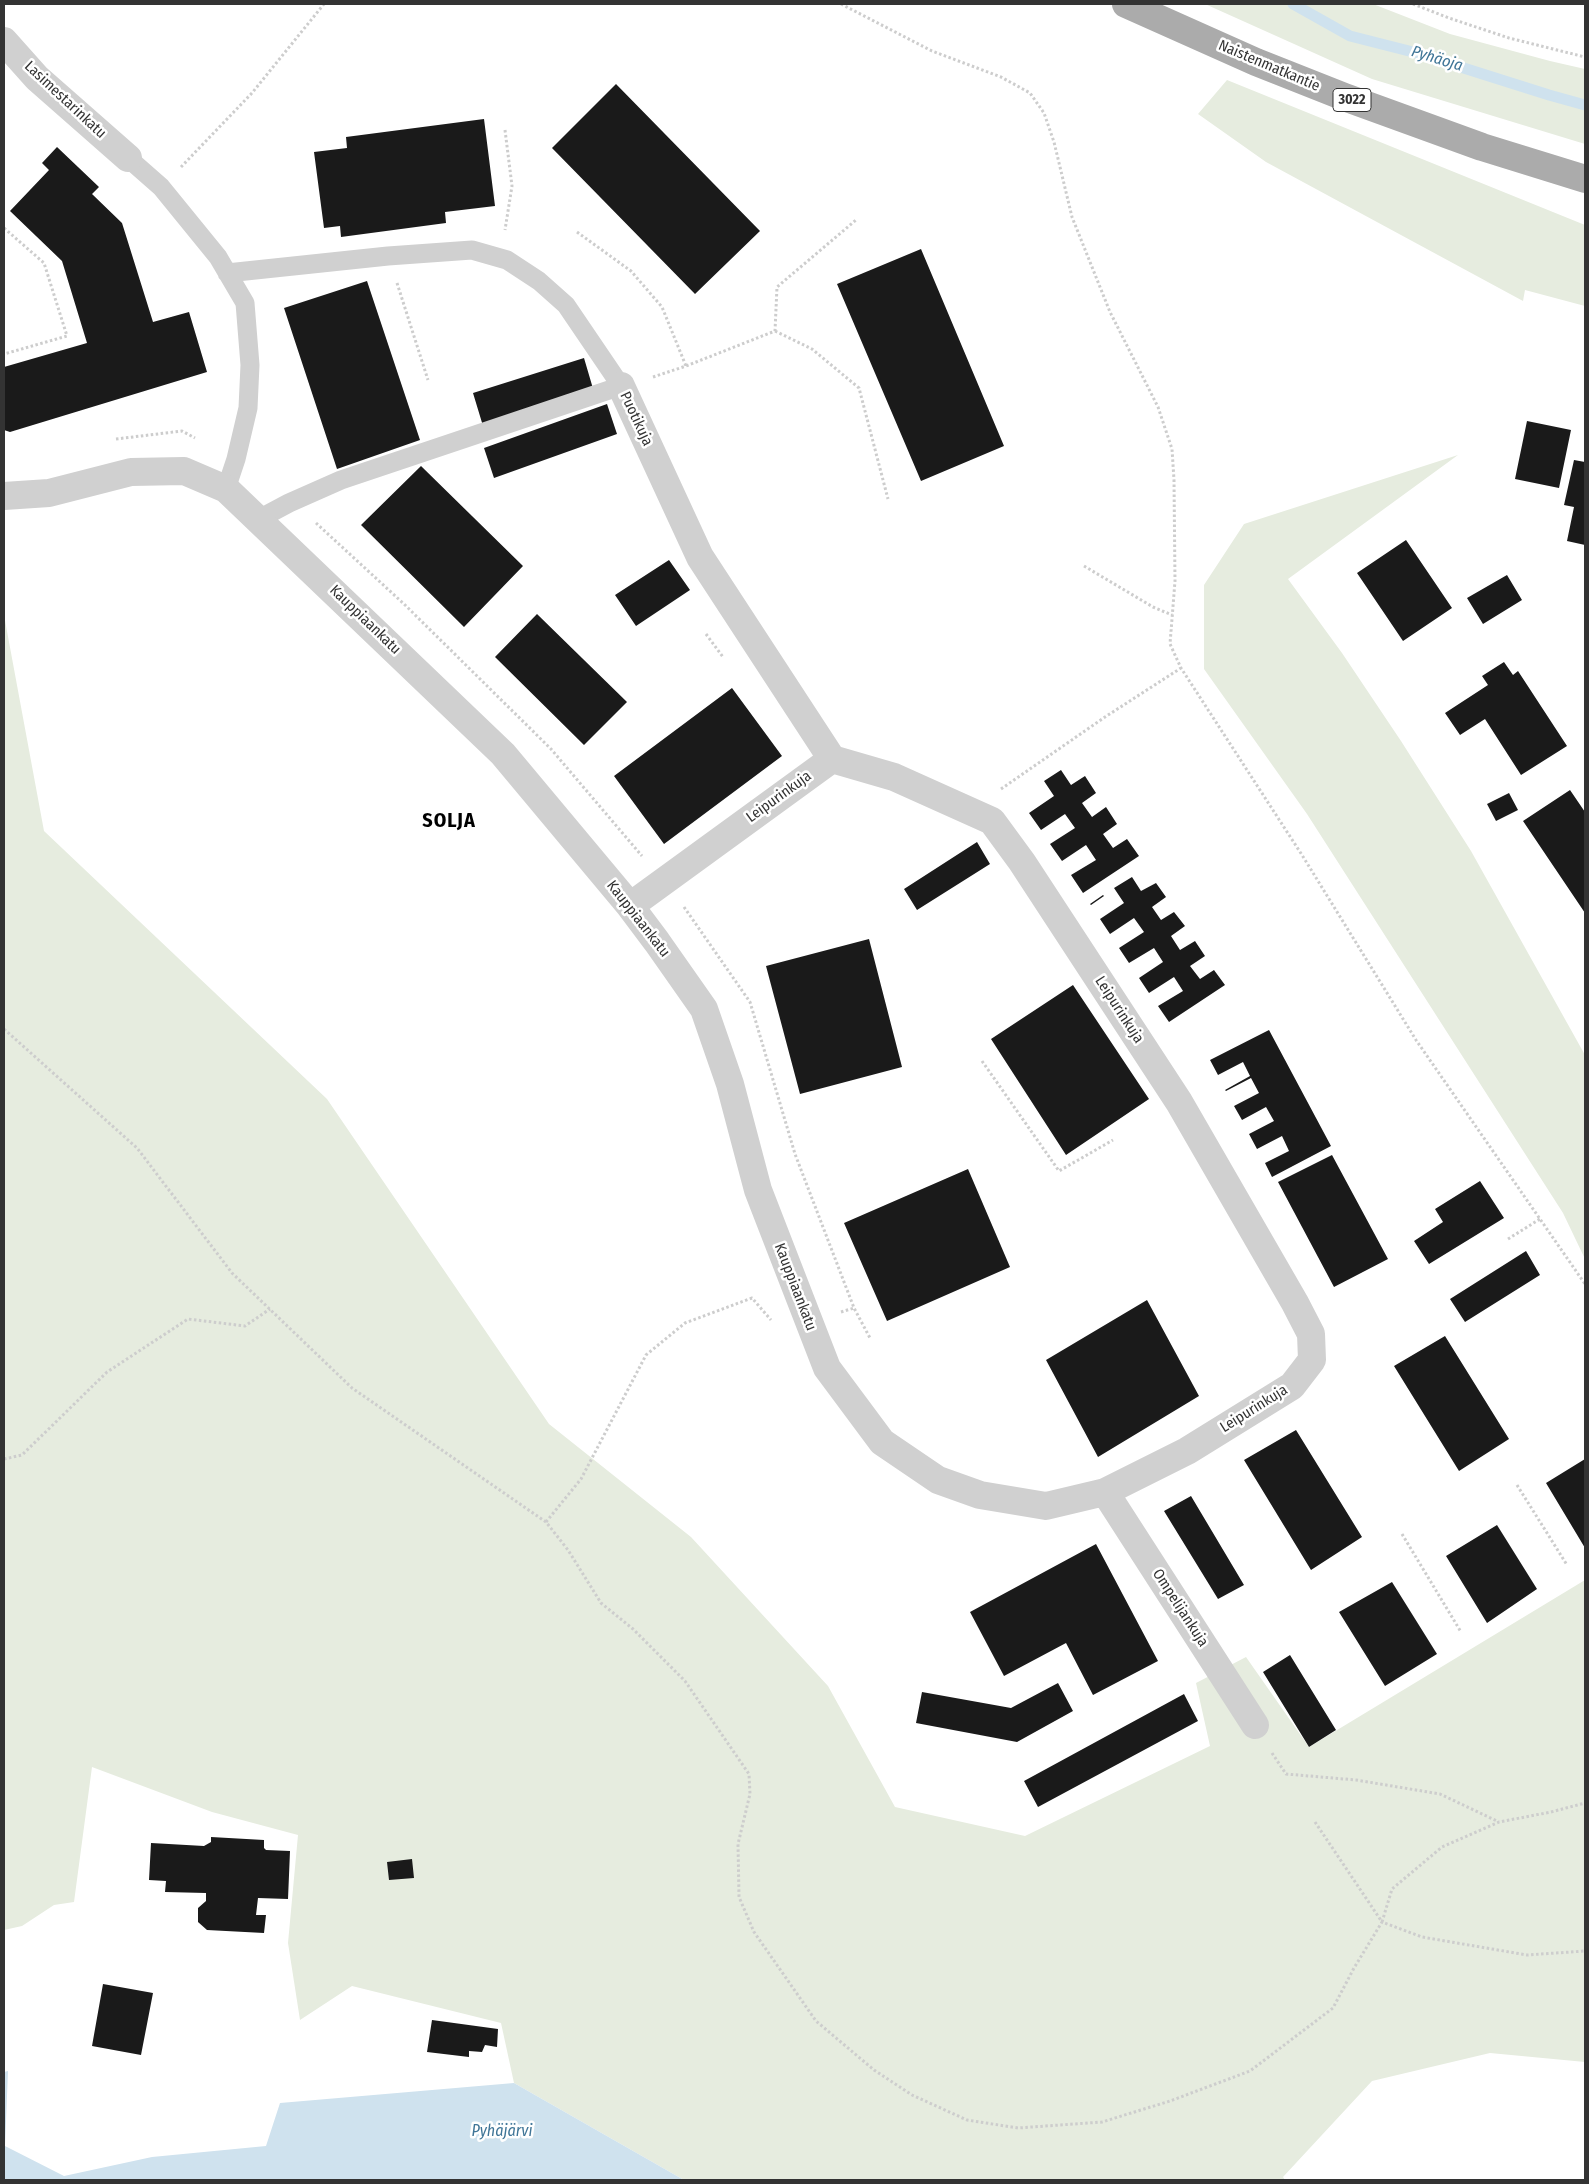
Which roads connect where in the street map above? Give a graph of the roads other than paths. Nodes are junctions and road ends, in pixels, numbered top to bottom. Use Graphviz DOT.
graph roads {
  1 [pos="1126,4"];
  2 [pos="4,41"];
  3 [pos="128,158"];
  4 [pos="1585,179"];
  5 [pos="227,273"];
  6 [pos="621,386"];
  7 [pos="226,488"];
  8 [pos="4,496"];
  9 [pos="259,519"];
  10 [pos="832,759"];
  11 [pos="630,906"];
  12 [pos="1106,1492"];
  13 [pos="1255,1725"];
  1 -- 4 [label="main road, Naistenmatkantie / 3022"];
  2 -- 3 [label="street, Lasimestarinkatu"];
  3 -- 5 [label="lane"];
  5 -- 6 [label="lane"];
  5 -- 7 [label="lane"];
  6 -- 9 [label="lane, Puotikuja"];
  6 -- 10 [label="street, Puotikuja"];
  7 -- 8 [label="street, Kauppiaankatu"];
  7 -- 9 [label="street, Kauppiaankatu"];
  9 -- 11 [label="street, Kauppiaankatu"];
  10 -- 11 [label="street, Leipurinkuja"];
  10 -- 12 [label="street, Leipurinkuja"];
  11 -- 12 [label="street, Kauppiaankatu"];
  12 -- 13 [label="street, Ompelijankuja"];
}
